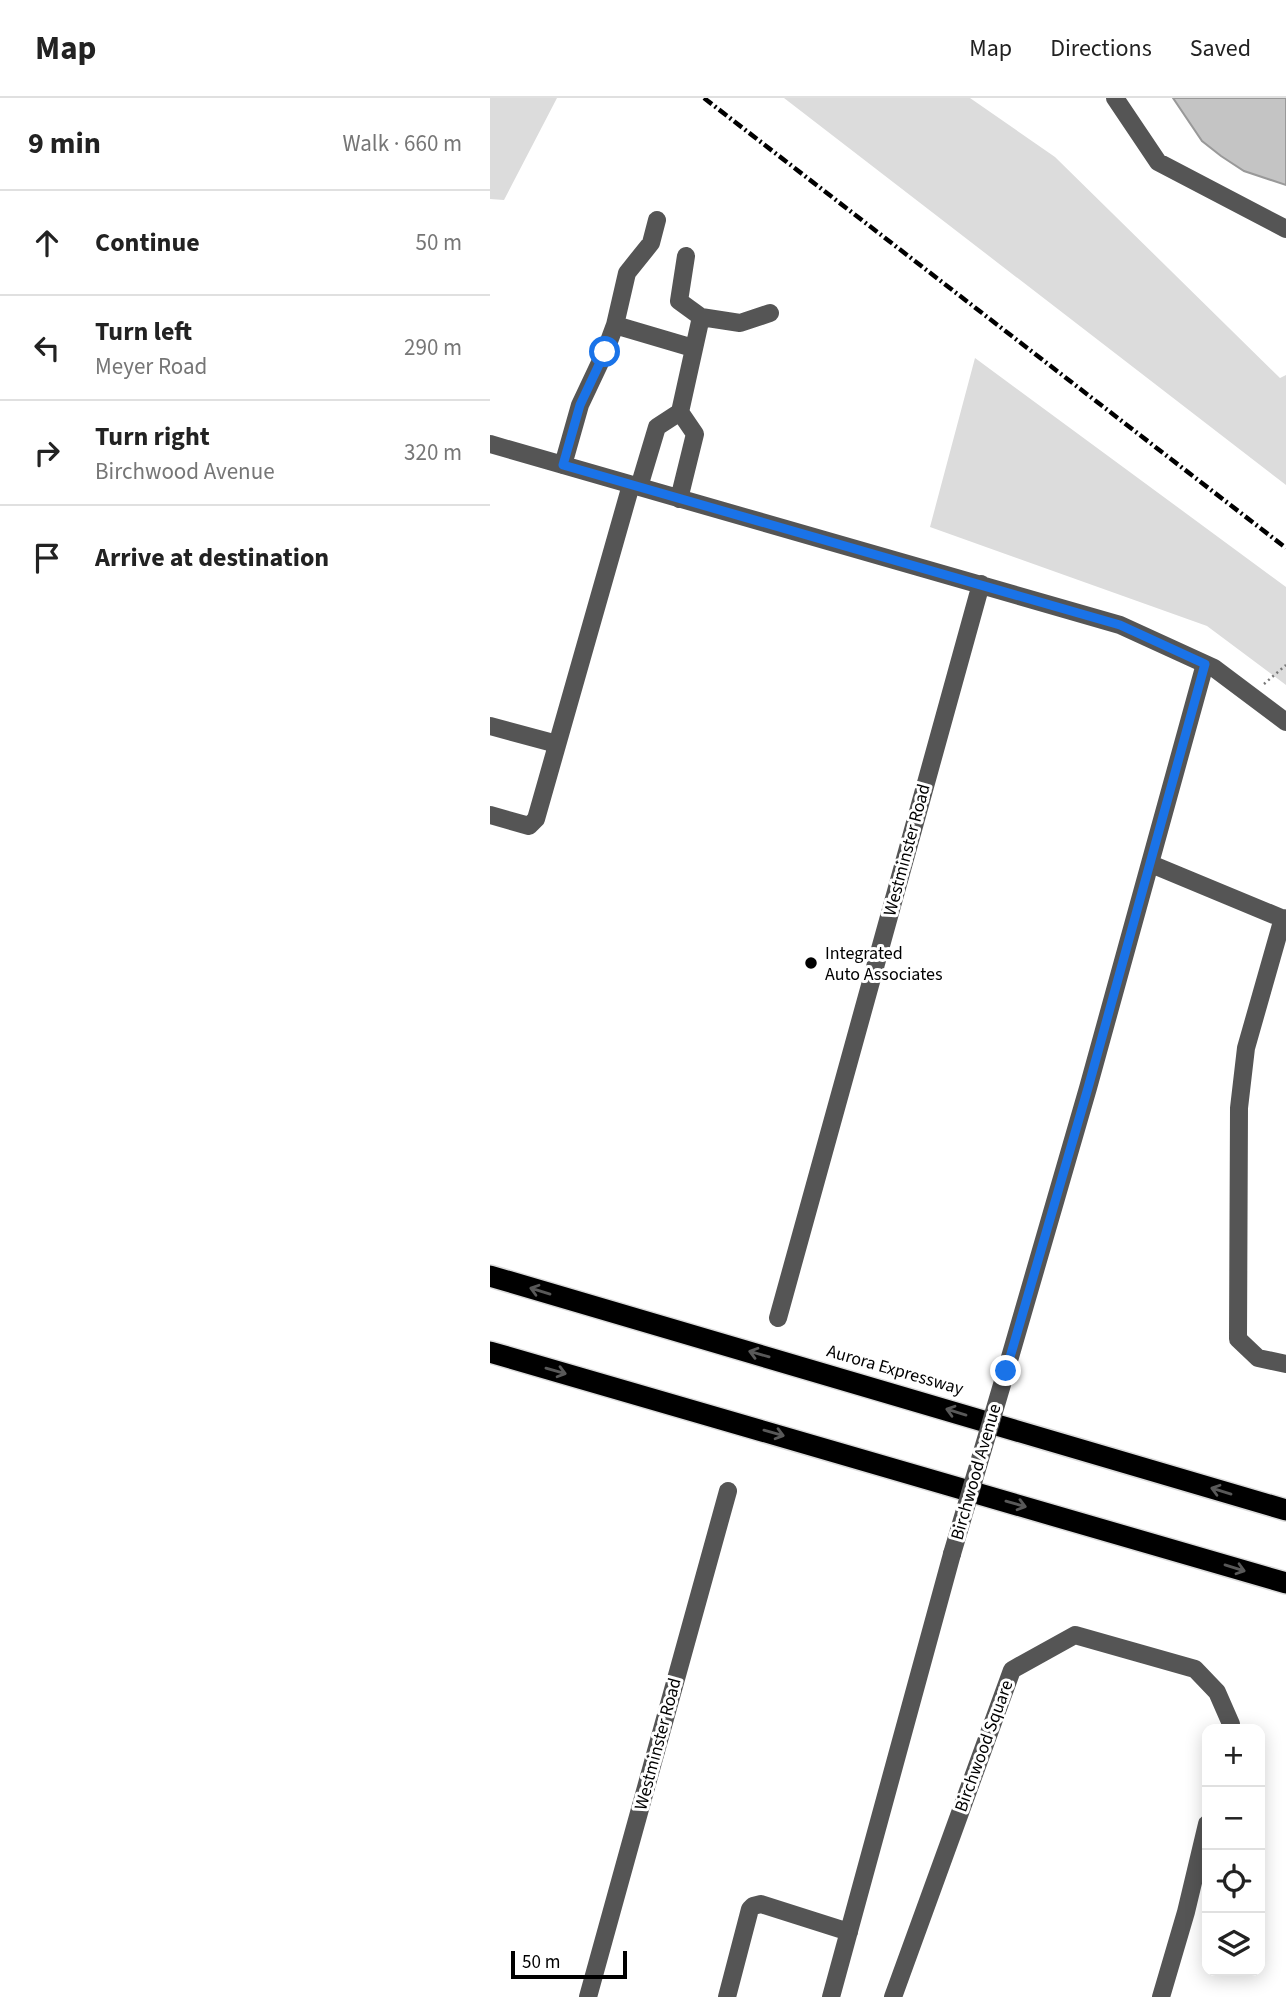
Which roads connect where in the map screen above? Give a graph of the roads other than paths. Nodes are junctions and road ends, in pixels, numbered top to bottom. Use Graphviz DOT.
graph roads {
  1 [pos="1115,98"];
  2 [pos="657,220"];
  3 [pos="1286,229"];
  4 [pos="686,256"];
  5 [pos="771,313"];
  6 [pos="701,317"];
  7 [pos="615,325"];
  8 [pos="693,348"];
  9 [pos="680,412"];
  10 [pos="490,444"];
  11 [pos="563,465"];
  12 [pos="635,486"];
  13 [pos="679,499"];
  14 [pos="981,584"];
  15 [pos="1205,664"];
  16 [pos="1286,722"];
  17 [pos="490,726"];
  18 [pos="557,744"];
  19 [pos="490,816"];
  20 [pos="1151,864"];
  21 [pos="1285,918"];
  22 [pos="490,1276"];
  23 [pos="778,1318"];
  24 [pos="490,1352"];
  25 [pos="1286,1364"];
  26 [pos="728,1491"];
  27 [pos="1286,1510"];
  28 [pos="1286,1583"];
  29 [pos="1231,1724"];
  30 [pos="1202,1845"];
  31 [pos="849,1932"];
  32 [pos="588,1997"];
  33 [pos="727,1997"];
  34 [pos="831,1997"];
  35 [pos="892,1997"];
  36 [pos="1161,1997"];
  1 -- 3 [label="street"];
  2 -- 7 [label="street"];
  4 -- 6 [label="street"];
  5 -- 6 [label="street"];
  6 -- 8 [label="street"];
  7 -- 8 [label="street"];
  7 -- 11 [label="street"];
  8 -- 9 [label="street"];
  9 -- 12 [label="street"];
  9 -- 13 [label="street"];
  10 -- 11 [label="street"];
  11 -- 12 [label="street"];
  12 -- 13 [label="street"];
  12 -- 18 [label="street"];
  13 -- 14 [label="street"];
  14 -- 15 [label="street"];
  14 -- 23 [label="street, Westminster Road"];
  15 -- 16 [label="street"];
  15 -- 20 [label="street, Birchwood Avenue"];
  17 -- 18 [label="street"];
  18 -- 19 [label="street"];
  20 -- 21 [label="street"];
  20 -- 31 [label="street, Birchwood Avenue, bridge"];
  21 -- 25 [label="street"];
  27 -- 22 [label="highway, Aurora Expressway, one-way"];
  24 -- 28 [label="highway, one-way"];
  26 -- 32 [label="street, Westminster Road"];
  29 -- 35 [label="street, Birchwood Square"];
  30 -- 36 [label="street"];
  31 -- 33 [label="street"];
  31 -- 34 [label="street, Birchwood Avenue"];
}
